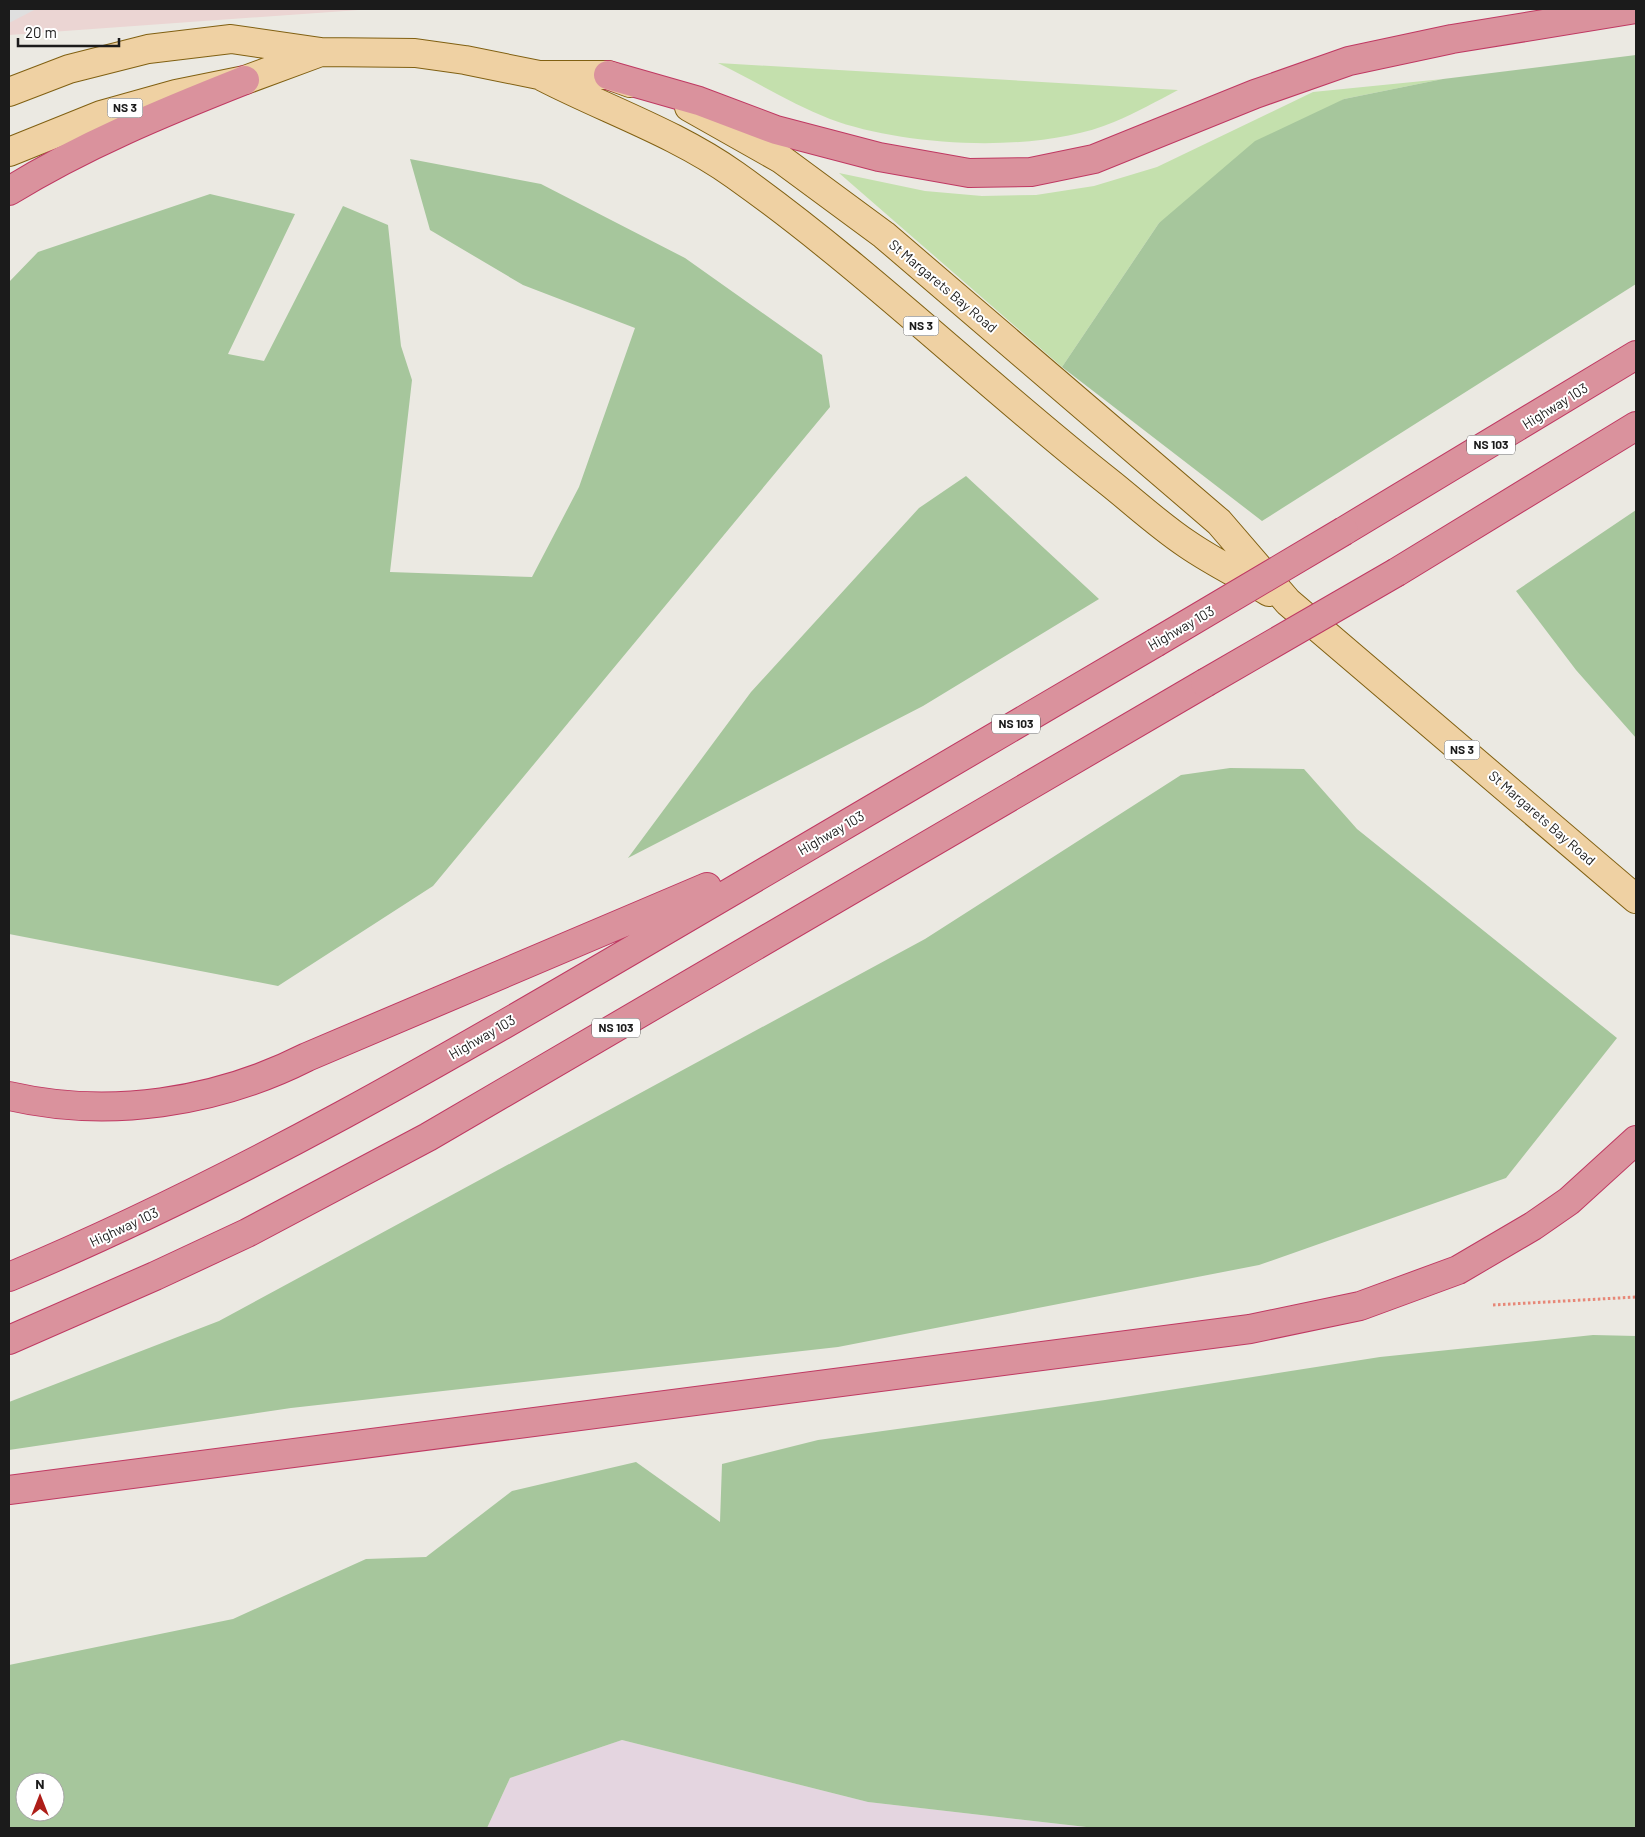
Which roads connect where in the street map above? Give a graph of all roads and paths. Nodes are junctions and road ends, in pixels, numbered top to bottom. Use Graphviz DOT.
graph roads {
  1 [pos="1636,9"];
  2 [pos="321,52"];
  3 [pos="538,75"];
  4 [pos="608,76"];
  5 [pos="245,80"];
  6 [pos="9,92"];
  7 [pos="9,152"];
  8 [pos="9,190"];
  9 [pos="1636,355"];
  10 [pos="1636,426"];
  11 [pos="1288,602"];
  12 [pos="878,806"];
  13 [pos="1636,899"];
  14 [pos="9,1096"];
  15 [pos="1636,1140"];
  16 [pos="9,1277"];
  17 [pos="1636,1297"];
  18 [pos="1493,1305"];
  19 [pos="9,1340"];
  20 [pos="9,1490"];
  1 -- 4 [label="highway"];
  2 -- 3 [label="main road, St Margarets Bay Road / NS 3"];
  2 -- 5 [label="main road, St Margarets Bay Road / NS 3"];
  2 -- 6 [label="main road, St Margarets Bay Road / NS 3"];
  3 -- 4 [label="main road, St Margarets Bay Road / NS 3"];
  3 -- 11 [label="main road, St Margarets Bay Road / NS 3"];
  4 -- 11 [label="main road, St Margarets Bay Road / NS 3"];
  5 -- 7 [label="main road, St Margarets Bay Road / NS 3"];
  5 -- 8 [label="highway"];
  9 -- 12 [label="highway, Highway 103 / NS 103, bridge"];
  10 -- 19 [label="highway, NS 103, bridge"];
  11 -- 13 [label="main road, St Margarets Bay Road / NS 3"];
  12 -- 14 [label="highway"];
  12 -- 16 [label="highway, Highway 103 / NS 103"];
  15 -- 20 [label="highway"];
  17 -- 18 [label="path"];
}
